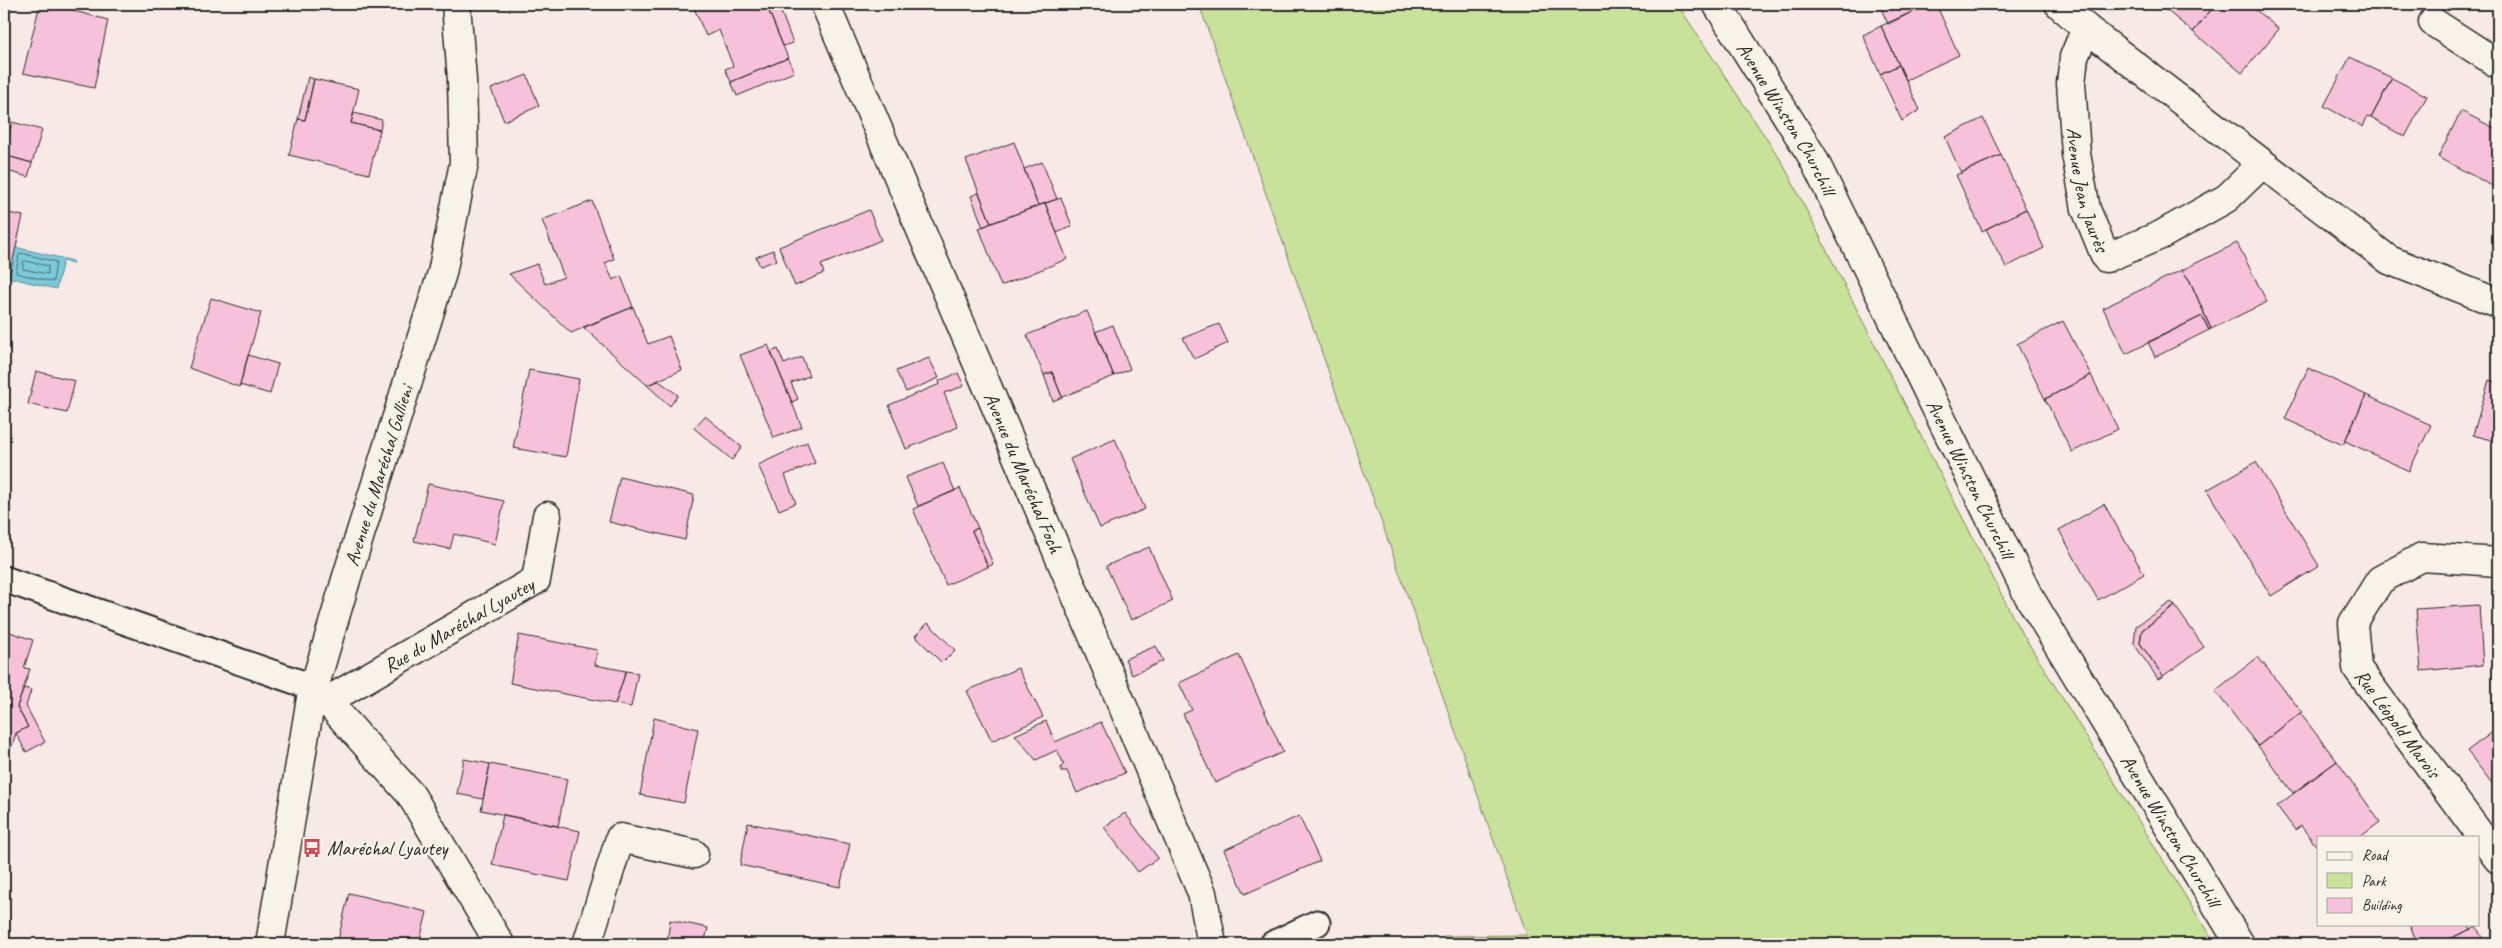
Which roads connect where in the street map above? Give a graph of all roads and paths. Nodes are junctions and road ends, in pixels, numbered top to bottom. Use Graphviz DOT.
graph roads {
  1 [pos="456,4"];
  2 [pos="825,4"];
  3 [pos="1717,4"];
  4 [pos="2059,4"];
  5 [pos="2433,22"];
  6 [pos="2086,28"];
  7 [pos="2498,64"];
  8 [pos="2262,164"];
  9 [pos="2498,303"];
  10 [pos="547,516"];
  11 [pos="2498,562"];
  12 [pos="4,579"];
  13 [pos="318,696"];
  14 [pos="694,854"];
  15 [pos="2498,859"];
  16 [pos="1318,923"];
  17 [pos="270,944"];
  18 [pos="500,944"];
  19 [pos="587,944"];
  20 [pos="1212,944"];
  21 [pos="1273,944"];
  22 [pos="2240,944"];
  1 -- 13 [label="street, Avenue du Maréchal Gallieni"];
  2 -- 20 [label="street, Avenue du Maréchal Foch"];
  3 -- 22 [label="street, Avenue Winston Churchill"];
  4 -- 6 [label="street"];
  5 -- 7 [label="street"];
  6 -- 8 [label="street"];
  6 -- 8 [label="street, Avenue Jean Jaurès"];
  8 -- 9 [label="street"];
  10 -- 13 [label="street, Rue du Maréchal Lyautey"];
  11 -- 15 [label="street, Rue Léopold Marois"];
  12 -- 13 [label="lane"];
  13 -- 17 [label="street, Avenue du Maréchal Gallieni"];
  13 -- 18 [label="street"];
  14 -- 19 [label="street"];
  16 -- 21 [label="lane"];
}
